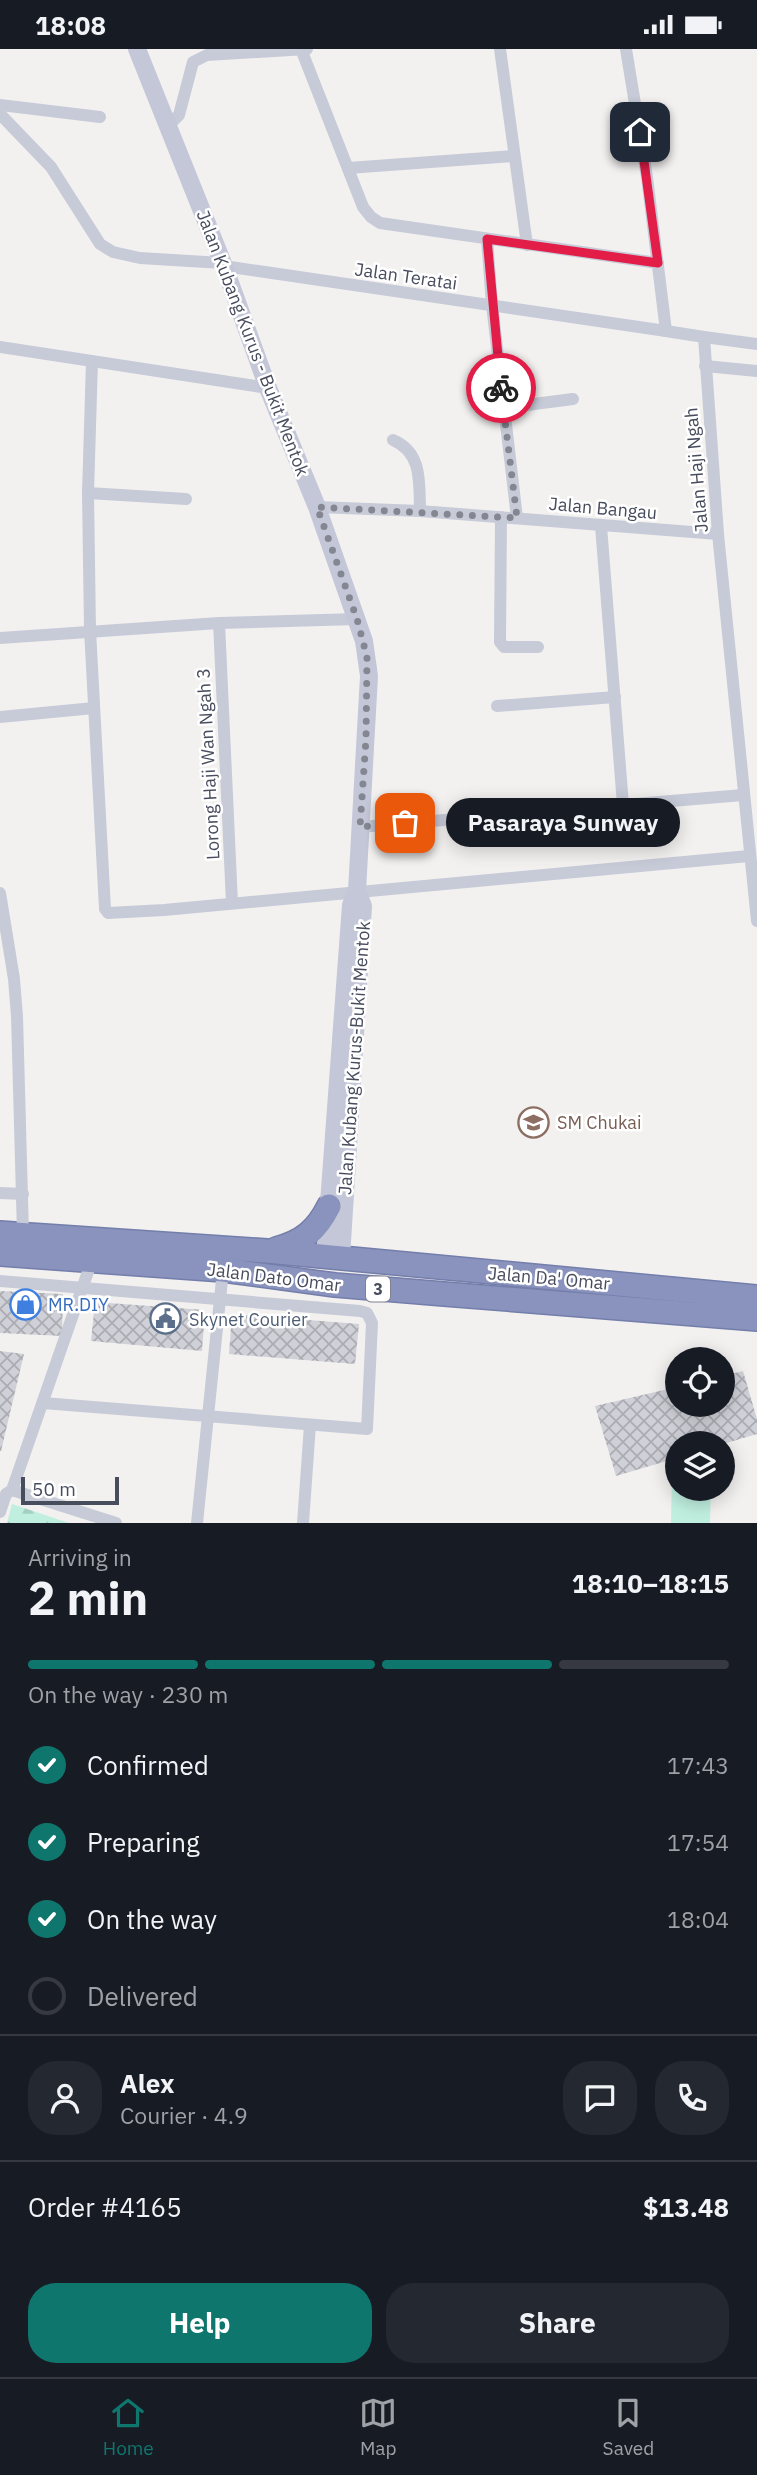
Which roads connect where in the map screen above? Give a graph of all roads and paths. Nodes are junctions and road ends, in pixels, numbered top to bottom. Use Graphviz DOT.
graph roads {
  1 [pos="137,49"];
  2 [pos="301,49"];
  3 [pos="307,49"];
  4 [pos="500,49"];
  5 [pos="626,49"];
  6 [pos="0,106"];
  7 [pos="0,114"];
  8 [pos="100,117"];
  9 [pos="168,126"];
  10 [pos="514,156"];
  11 [pos="348,169"];
  12 [pos="487,239"];
  13 [pos="527,245"];
  14 [pos="658,263"];
  15 [pos="223,264"];
  16 [pos="492,305"];
  17 [pos="666,331"];
  18 [pos="704,337"];
  19 [pos="757,344"];
  20 [pos="0,347"];
  21 [pos="92,361"];
  22 [pos="705,366"];
  23 [pos="757,371"];
  24 [pos="268,388"];
  25 [pos="573,399"];
  26 [pos="503,408"];
  27 [pos="393,440"];
  28 [pos="88,493"];
  29 [pos="186,499"];
  30 [pos="317,507"];
  31 [pos="420,511"];
  32 [pos="501,517"];
  33 [pos="517,518"];
  34 [pos="601,526"];
  35 [pos="718,534"];
  36 [pos="357,619"];
  37 [pos="219,623"];
  38 [pos="90,630"];
  39 [pos="0,638"];
  40 [pos="538,647"];
  41 [pos="615,697"];
  42 [pos="497,706"];
  43 [pos="94,708"];
  44 [pos="0,717"];
  45 [pos="743,795"];
  46 [pos="623,805"];
  47 [pos="360,827"];
  48 [pos="749,856"];
  49 [pos="357,891"];
  50 [pos="0,893"];
  51 [pos="232,903"];
  52 [pos="757,912"];
  53 [pos="0,1193"];
  54 [pos="23,1194"];
  55 [pos="330,1206"];
  56 [pos="0,1233"];
  57 [pos="23,1234"];
  58 [pos="267,1251"];
  59 [pos="0,1254"];
  60 [pos="92,1260"];
  61 [pos="333,1262"];
  62 [pos="223,1271"];
  63 [pos="0,1281"];
  64 [pos="83,1287"];
  65 [pos="481,1297"];
  66 [pos="757,1297"];
  67 [pos="220,1299"];
  68 [pos="757,1319"];
  69 [pos="43,1403"];
  70 [pos="208,1417"];
  71 [pos="310,1425"];
  72 [pos="12,1490"];
  73 [pos="0,1512"];
  74 [pos="116,1523"];
  75 [pos="197,1523"];
  76 [pos="303,1523"];
  1 -- 9 [label="main road, Jalan Kubang Kurus - Bukit Mentok"];
  2 -- 3 [label="street"];
  2 -- 9 [label="street"];
  2 -- 11 [label="street"];
  4 -- 10 [label="street"];
  5 -- 14 [label="street"];
  6 -- 8 [label="street"];
  7 -- 15 [label="street, Jalan Teratai"];
  9 -- 15 [label="main road, Jalan Kubang Kurus - Bukit Mentok"];
  10 -- 11 [label="street"];
  10 -- 13 [label="street"];
  11 -- 12 [label="street"];
  12 -- 13 [label="street"];
  12 -- 16 [label="street"];
  13 -- 14 [label="street"];
  14 -- 17 [label="street"];
  15 -- 16 [label="street, Jalan Teratai"];
  15 -- 24 [label="main road, Jalan Kubang Kurus - Bukit Mentok"];
  16 -- 17 [label="street, Jalan Teratai"];
  16 -- 26 [label="street"];
  17 -- 18 [label="street"];
  18 -- 19 [label="street"];
  18 -- 22 [label="street, Jalan Haji Ngah"];
  20 -- 21 [label="street"];
  21 -- 24 [label="street"];
  21 -- 28 [label="street"];
  22 -- 23 [label="street"];
  22 -- 35 [label="street, Jalan Haji Ngah"];
  24 -- 30 [label="main road, Jalan Kubang Kurus - Bukit Mentok"];
  25 -- 26 [label="street"];
  26 -- 33 [label="street"];
  27 -- 31 [label="street"];
  28 -- 29 [label="street"];
  28 -- 38 [label="street"];
  30 -- 31 [label="street, Jalan Bangau"];
  30 -- 36 [label="main road, Jalan Kubang Kurus - Bukit Mentok"];
  31 -- 32 [label="street, Jalan Bangau"];
  32 -- 33 [label="street, Jalan Bangau"];
  32 -- 40 [label="street"];
  33 -- 34 [label="street, Jalan Bangau"];
  34 -- 35 [label="street, Jalan Bangau"];
  34 -- 41 [label="street"];
  35 -- 45 [label="street, Jalan Haji Ngah"];
  36 -- 37 [label="street"];
  36 -- 47 [label="main road, Jalan Kubang Kurus - Bukit Mentok"];
  37 -- 38 [label="street"];
  37 -- 51 [label="street, Lorong Haji Wan Ngah 3"];
  38 -- 39 [label="street"];
  38 -- 43 [label="street"];
  41 -- 42 [label="street"];
  41 -- 46 [label="street"];
  43 -- 44 [label="street"];
  43 -- 51 [label="street"];
  45 -- 46 [label="street"];
  45 -- 48 [label="street, Jalan Haji Ngah"];
  46 -- 47 [label="street"];
  47 -- 49 [label="main road, Jalan Kubang Kurus - Bukit Mentok"];
  48 -- 49 [label="street"];
  48 -- 52 [label="street, Jalan Haji Ngah"];
  49 -- 51 [label="street"];
  49 -- 55 [label="main road, Jalan Kubang Kurus-Bukit Mentok"];
  49 -- 61 [label="main road, Jalan Kubang Kurus-Bukit Mentok"];
  50 -- 54 [label="street"];
  53 -- 54 [label="street"];
  54 -- 57 [label="street"];
  55 -- 58 [label="highway"];
  55 -- 61 [label="main road, Jalan Kubang Kurus-Bukit Mentok"];
  56 -- 57 [label="highway, Jalan Dato Omar / 3"];
  57 -- 58 [label="highway, Jalan Dato Omar / 3"];
  58 -- 61 [label="highway, Jalan Dato Omar / 3"];
  59 -- 60 [label="highway, Jalan Dato Omar / 3"];
  60 -- 62 [label="highway, Jalan Dato Omar / 3"];
  60 -- 64 [label="street"];
  61 -- 62 [label="highway"];
  61 -- 65 [label="highway"];
  61 -- 66 [label="highway, Jalan Da' Omar / 3"];
  62 -- 65 [label="highway, Jalan Dato Omar / 3"];
  62 -- 67 [label="street"];
  63 -- 64 [label="street"];
  64 -- 67 [label="street"];
  64 -- 69 [label="street"];
  65 -- 68 [label="highway, Jalan Dato Omar / 3"];
  67 -- 70 [label="street"];
  67 -- 71 [label="street"];
  69 -- 70 [label="street"];
  69 -- 72 [label="street"];
  70 -- 71 [label="street"];
  70 -- 75 [label="street"];
  71 -- 76 [label="street"];
  72 -- 73 [label="street"];
  72 -- 74 [label="street"];
}
